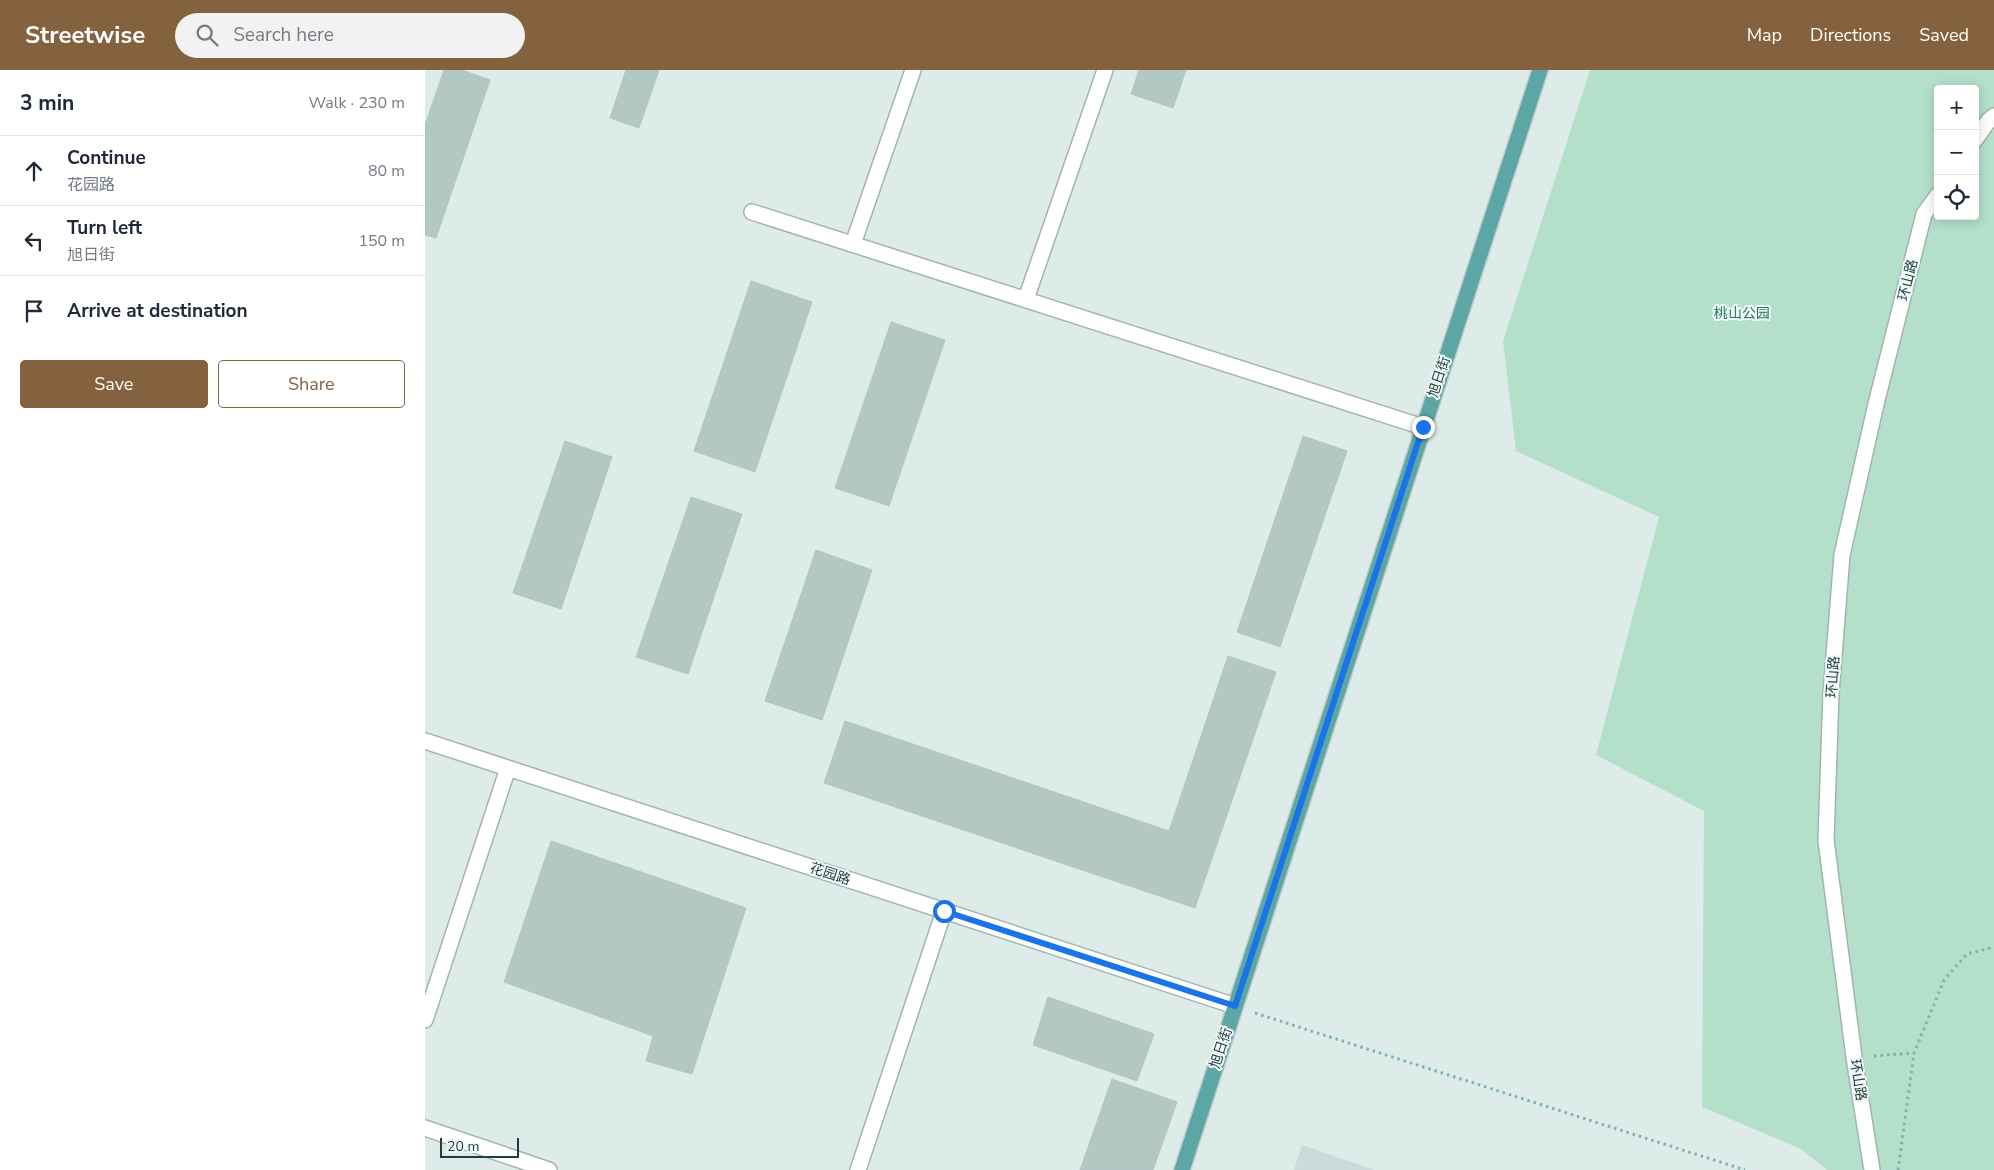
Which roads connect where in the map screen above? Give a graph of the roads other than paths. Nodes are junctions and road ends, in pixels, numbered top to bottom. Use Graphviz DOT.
graph roads {
  1 [pos="913,70"];
  2 [pos="1105,70"];
  3 [pos="1540,70"];
  4 [pos="1994,116"];
  5 [pos="1979,134"];
  6 [pos="1934,200"];
  7 [pos="752,212"];
  8 [pos="853,244"];
  9 [pos="1026,299"];
  10 [pos="1423,427"];
  11 [pos="425,741"];
  12 [pos="508,768"];
  13 [pos="944,911"];
  14 [pos="1235,1006"];
  15 [pos="425,1020"];
  16 [pos="425,1128"];
  17 [pos="549,1170"];
  18 [pos="858,1170"];
  19 [pos="1181,1170"];
  20 [pos="1872,1170"];
  1 -- 8 [label="street"];
  2 -- 9 [label="street"];
  3 -- 10 [label="main road, 旭日街"];
  4 -- 5 [label="street"];
  6 -- 20 [label="street, 环山路"];
  7 -- 8 [label="street"];
  8 -- 9 [label="street"];
  9 -- 10 [label="street"];
  10 -- 14 [label="main road, 旭日街"];
  11 -- 12 [label="street, 花园路"];
  12 -- 13 [label="street, 花园路"];
  12 -- 15 [label="street"];
  13 -- 14 [label="street, 花园路"];
  13 -- 18 [label="street"];
  14 -- 19 [label="main road, 旭日街"];
  16 -- 17 [label="street"];
}
